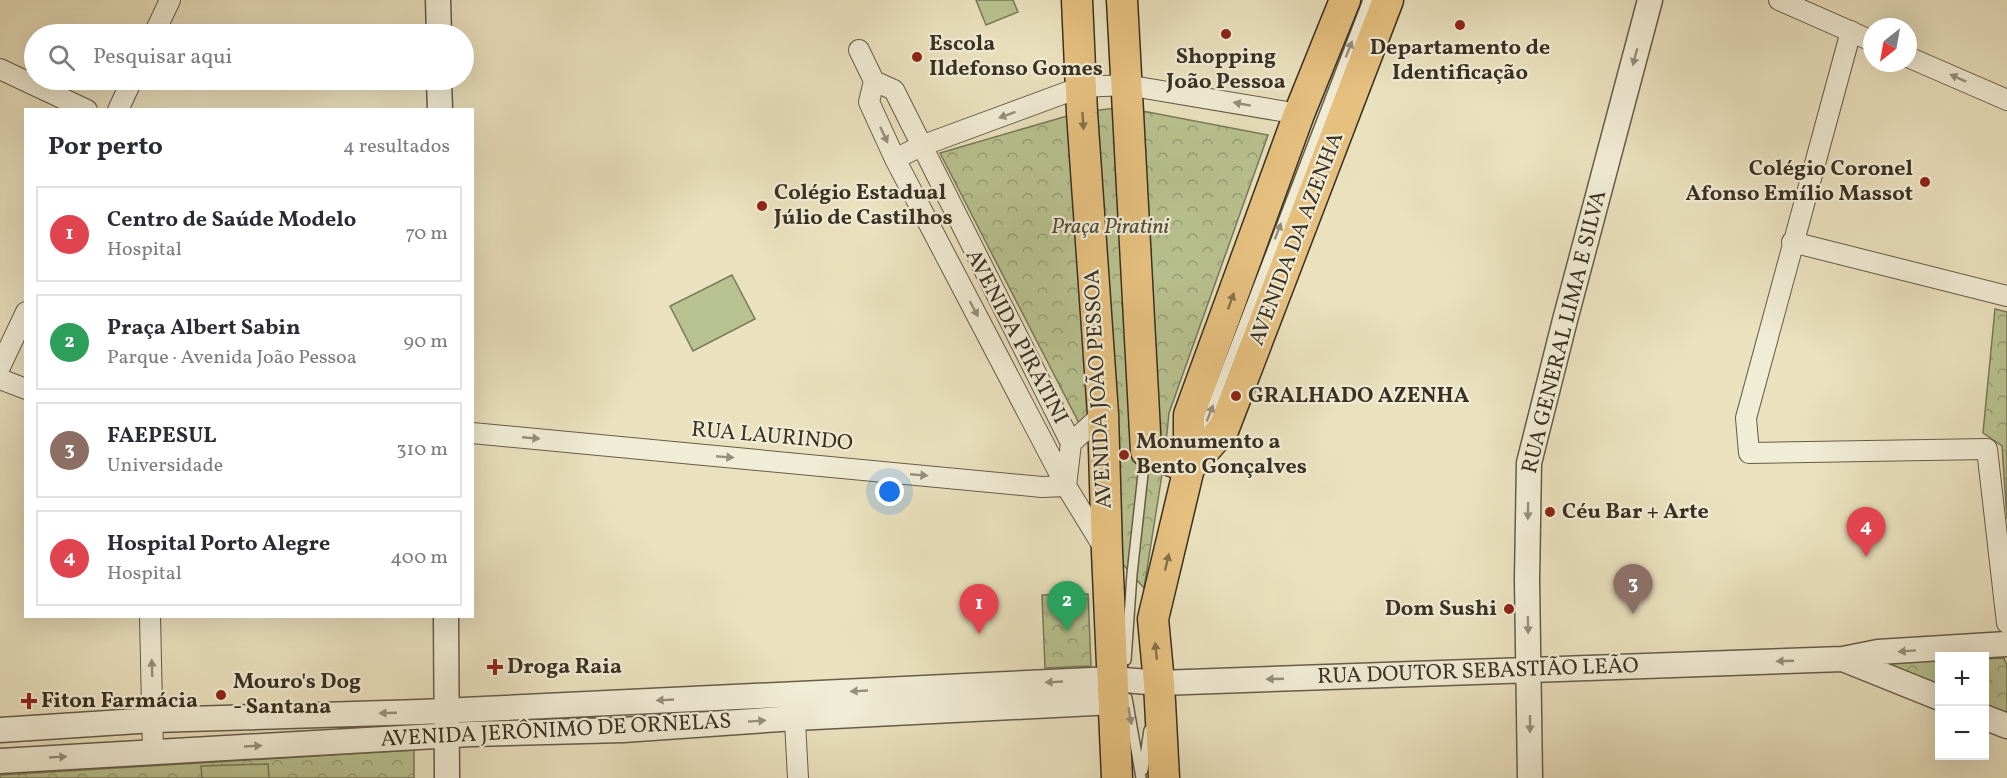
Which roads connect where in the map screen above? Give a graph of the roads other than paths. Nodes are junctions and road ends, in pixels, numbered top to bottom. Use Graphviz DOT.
graph roads {
  1 [pos="170,0"];
  2 [pos="438,0"];
  3 [pos="1077,0"];
  4 [pos="1122,0"];
  5 [pos="1345,0"];
  6 [pos="1368,0"];
  7 [pos="1388,0"];
  8 [pos="1650,0"];
  9 [pos="1779,0"];
  10 [pos="158,24"];
  11 [pos="439,24"];
  12 [pos="1851,31"];
  13 [pos="1863,37"];
  14 [pos="860,50"];
  15 [pos="1917,61"];
  16 [pos="0,69"];
  17 [pos="24,80"];
  18 [pos="874,81"];
  19 [pos="1118,85"];
  20 [pos="1081,87"];
  21 [pos="45,90"];
  22 [pos="127,90"];
  23 [pos="440,90"];
  24 [pos="2007,100"];
  25 [pos="83,108"];
  26 [pos="119,108"];
  27 [pos="440,108"];
  28 [pos="1299,114"];
  29 [pos="921,146"];
  30 [pos="895,159"];
  31 [pos="1792,242"];
  32 [pos="2007,296"];
  33 [pos="24,316"];
  34 [pos="1131,361"];
  35 [pos="0,368"];
  36 [pos="0,379"];
  37 [pos="24,388"];
  38 [pos="1103,414"];
  39 [pos="474,433"];
  40 [pos="1071,443"];
  41 [pos="1146,451"];
  42 [pos="1189,468"];
  43 [pos="1066,486"];
  44 [pos="1107,552"];
  45 [pos="150,618"];
  46 [pos="446,618"];
  47 [pos="2007,623"];
  48 [pos="2007,644"];
  49 [pos="1843,659"];
  50 [pos="1529,670"];
  51 [pos="1159,683"];
  52 [pos="1116,687"];
  53 [pos="1935,696"];
  54 [pos="623,702"];
  55 [pos="794,706"];
  56 [pos="446,710"];
  57 [pos="287,717"];
  58 [pos="1989,719"];
  59 [pos="154,720"];
  60 [pos="2007,726"];
  61 [pos="0,730"];
  62 [pos="623,730"];
  63 [pos="447,735"];
  64 [pos="287,744"];
  65 [pos="153,752"];
  66 [pos="0,761"];
  67 [pos="447,778"];
  68 [pos="798,778"];
  69 [pos="1117,778"];
  70 [pos="1141,778"];
  71 [pos="1164,778"];
  72 [pos="1530,778"];
  1 -- 10 [label="street"];
  2 -- 11 [label="street"];
  3 -- 20 [label="main road, AVENIDA JOÃO PESSOA"];
  4 -- 19 [label="main road, AVENIDA JOÃO PESSOA"];
  5 -- 28 [label="main road, AVENIDA DA AZENHA"];
  42 -- 6 [label="lane, one-way"];
  7 -- 42 [label="main road, AVENIDA DA AZENHA"];
  8 -- 50 [label="street, RUA GENERAL LIMA E SILVA, one-way"];
  9 -- 12 [label="street"];
  12 -- 13 [label="street"];
  12 -- 31 [label="street"];
  14 -- 18 [label="street, AVENIDA PIRATINI"];
  24 -- 15 [label="street, one-way"];
  16 -- 17 [label="street"];
  18 -- 29 [label="street, AVENIDA PIRATINI"];
  18 -- 30 [label="street, AVENIDA PIRATINI, one-way"];
  19 -- 20 [label="street"];
  28 -- 19 [label="street, one-way"];
  19 -- 41 [label="main road, AVENIDA JOÃO PESSOA"];
  20 -- 29 [label="street, one-way"];
  20 -- 38 [label="main road, AVENIDA JOÃO PESSOA, one-way"];
  21 -- 25 [label="street"];
  22 -- 26 [label="street"];
  23 -- 27 [label="street"];
  42 -- 28 [label="main road, AVENIDA DA AZENHA, one-way"];
  29 -- 30 [label="street"];
  29 -- 40 [label="street, AVENIDA PIRATINI"];
  30 -- 43 [label="street, AVENIDA PIRATINI, one-way"];
  31 -- 32 [label="street"];
  31 -- 47 [label="street"];
  33 -- 35 [label="street"];
  34 -- 41 [label="lane"];
  36 -- 37 [label="street"];
  38 -- 40 [label="street, AVENIDA PIRATINI"];
  38 -- 44 [label="main road, AVENIDA JOÃO PESSOA"];
  39 -- 43 [label="street, RUA LAURINDO, one-way"];
  40 -- 43 [label="street, AVENIDA PIRATINI"];
  41 -- 42 [label="main road, AVENIDA JOÃO PESSOA"];
  41 -- 52 [label="lane"];
  51 -- 42 [label="main road, AVENIDA DA AZENHA, one-way"];
  43 -- 44 [label="street, AVENIDA PIRATINI"];
  44 -- 52 [label="main road, AVENIDA JOÃO PESSOA"];
  59 -- 45 [label="street, one-way"];
  46 -- 56 [label="street"];
  48 -- 49 [label="street, RUA DOUTOR SEBASTIÃO LEÃO, one-way"];
  49 -- 50 [label="street, RUA DOUTOR SEBASTIÃO LEÃO, one-way"];
  49 -- 53 [label="street, RUA DOUTOR SEBASTIÃO LEÃO"];
  50 -- 51 [label="street, RUA DOUTOR SEBASTIÃO LEÃO, one-way"];
  50 -- 72 [label="street, RUA GENERAL LIMA E SILVA, one-way"];
  51 -- 52 [label="street, RUA DOUTOR SEBASTIÃO LEÃO"];
  51 -- 70 [label="lane"];
  51 -- 71 [label="main road"];
  52 -- 55 [label="street, AVENIDA JERÔNIMO DE ORNELAS"];
  52 -- 69 [label="main road, AVENIDA JOÃO PESSOA"];
  52 -- 70 [label="lane"];
  52 -- 70 [label="lane, one-way"];
  55 -- 54 [label="street, AVENIDA JERÔNIMO DE ORNELAS, one-way"];
  54 -- 56 [label="street, AVENIDA JERÔNIMO DE ORNELAS"];
  54 -- 62 [label="street"];
  62 -- 55 [label="street, AVENIDA JERÔNIMO DE ORNELAS, one-way"];
  55 -- 68 [label="street"];
  56 -- 57 [label="street, AVENIDA JERÔNIMO DE ORNELAS, one-way"];
  56 -- 63 [label="street"];
  57 -- 59 [label="street, AVENIDA JERÔNIMO DE ORNELAS"];
  57 -- 64 [label="street"];
  58 -- 60 [label="street"];
  59 -- 61 [label="street, AVENIDA JERÔNIMO DE ORNELAS"];
  59 -- 65 [label="street"];
  62 -- 63 [label="street, AVENIDA JERÔNIMO DE ORNELAS"];
  63 -- 64 [label="street, AVENIDA JERÔNIMO DE ORNELAS"];
  63 -- 67 [label="street"];
  65 -- 64 [label="street, AVENIDA JERÔNIMO DE ORNELAS, one-way"];
  66 -- 65 [label="street, AVENIDA JERÔNIMO DE ORNELAS, one-way"];
}
